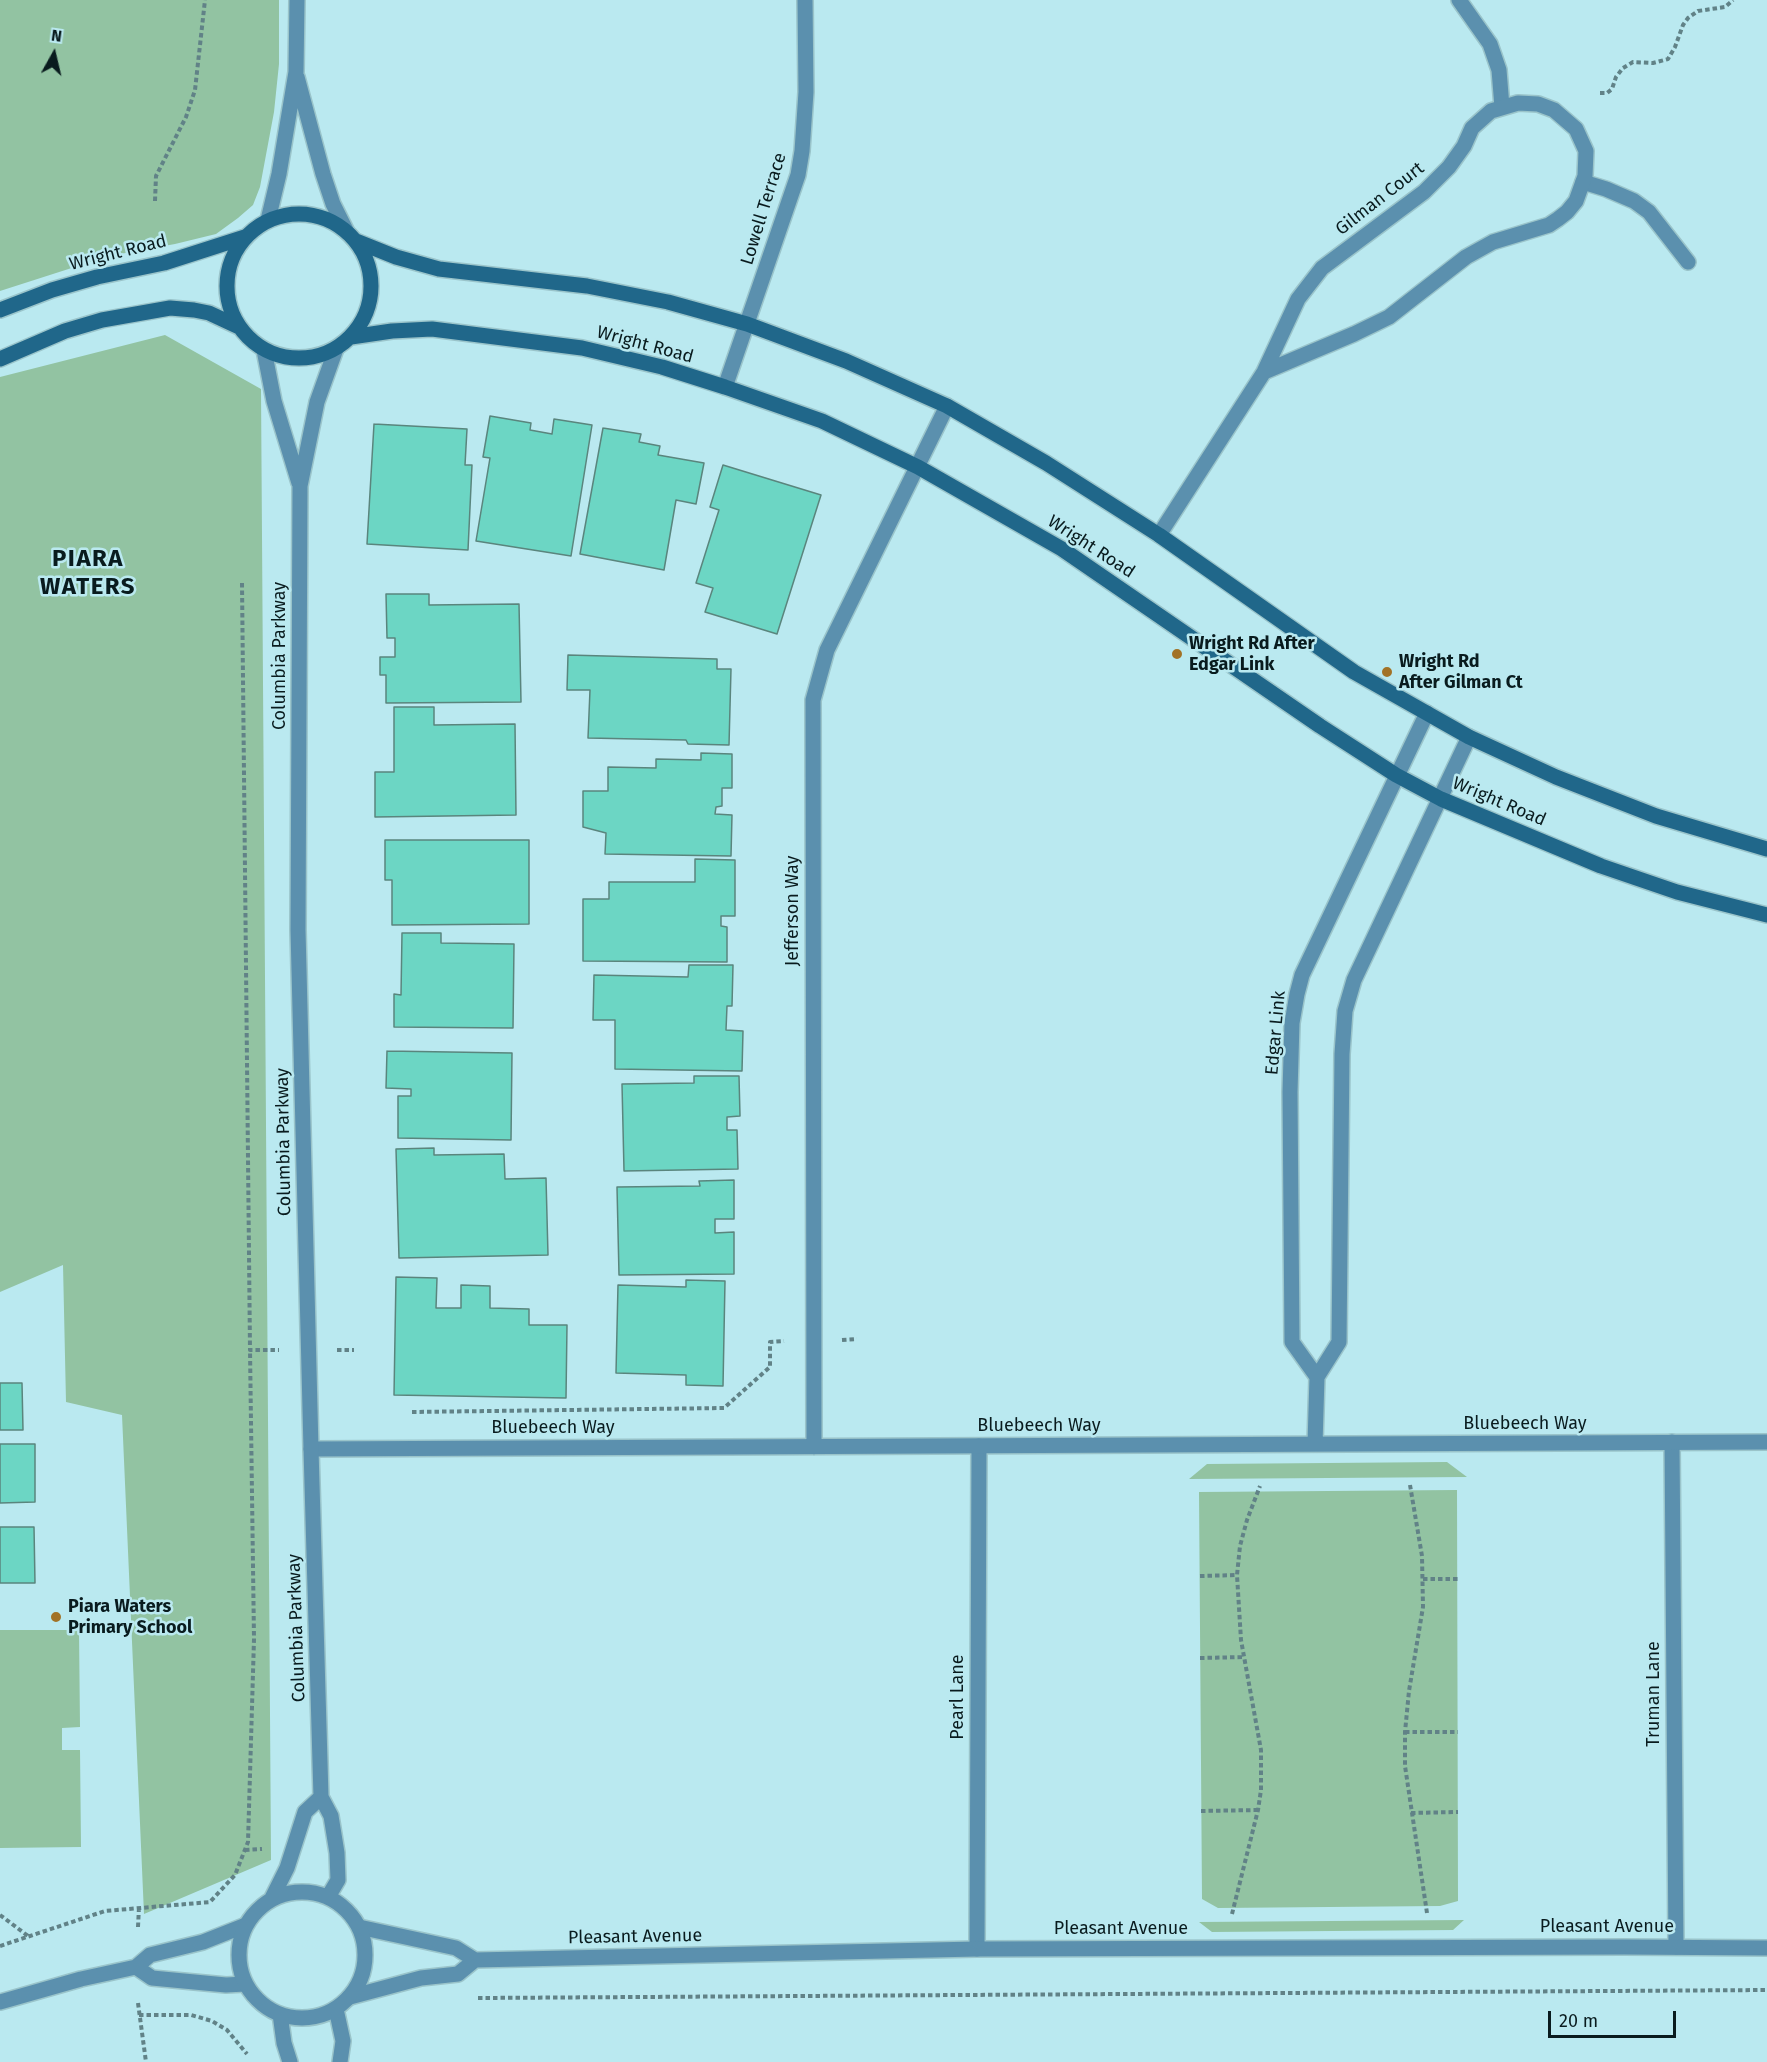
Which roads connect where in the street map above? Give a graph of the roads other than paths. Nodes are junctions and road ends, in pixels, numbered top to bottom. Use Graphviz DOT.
graph roads {
  1 [pos="297,0"];
  2 [pos="805,0"];
  3 [pos="1459,0"];
  4 [pos="296,72"];
  5 [pos="1502,107"];
  6 [pos="1583,182"];
  7 [pos="268,220"];
  8 [pos="245,237"];
  9 [pos="352,237"];
  10 [pos="1688,262"];
  11 [pos="0,310"];
  12 [pos="747,324"];
  13 [pos="239,327"];
  14 [pos="351,337"];
  15 [pos="336,349"];
  16 [pos="264,350"];
  17 [pos="0,359"];
  18 [pos="1264,372"];
  19 [pos="725,387"];
  20 [pos="947,406"];
  21 [pos="918,467"];
  22 [pos="300,486"];
  23 [pos="1160,535"];
  24 [pos="1427,713"];
  25 [pos="1469,737"];
  26 [pos="1396,775"];
  27 [pos="1441,799"];
  28 [pos="1767,849"];
  29 [pos="1767,915"];
  30 [pos="1317,1377"];
  31 [pos="1672,1442"];
  32 [pos="1767,1442"];
  33 [pos="1315,1444"];
  34 [pos="979,1446"];
  35 [pos="814,1447"];
  36 [pos="311,1449"];
  37 [pos="321,1797"];
  38 [pos="328,1897"];
  39 [pos="271,1900"];
  40 [pos="246,1925"];
  41 [pos="359,1927"];
  42 [pos="1676,1947"];
  43 [pos="1767,1948"];
  44 [pos="977,1949"];
  45 [pos="475,1960"];
  46 [pos="136,1967"];
  47 [pos="245,1984"];
  48 [pos="350,1997"];
  49 [pos="0,2002"];
  50 [pos="336,2008"];
  51 [pos="280,2014"];
  52 [pos="290,2062"];
  53 [pos="340,2062"];
  1 -- 4 [label="street"];
  2 -- 12 [label="street, Lowell Terrace"];
  3 -- 5 [label="street"];
  4 -- 7 [label="street"];
  4 -- 9 [label="street"];
  5 -- 6 [label="street, Gilman Court"];
  5 -- 18 [label="street, Gilman Court"];
  6 -- 10 [label="street"];
  6 -- 18 [label="street, Gilman Court"];
  7 -- 8 [label="main road"];
  7 -- 9 [label="main road"];
  8 -- 11 [label="main road, Wright Road"];
  8 -- 13 [label="main road"];
  9 -- 12 [label="main road"];
  9 -- 14 [label="main road"];
  12 -- 19 [label="street, Lowell Terrace"];
  12 -- 20 [label="main road"];
  13 -- 16 [label="main road"];
  13 -- 17 [label="main road"];
  14 -- 15 [label="main road"];
  14 -- 19 [label="main road, Wright Road"];
  15 -- 16 [label="main road"];
  15 -- 22 [label="street, Columbia Parkway"];
  16 -- 22 [label="street, Columbia Parkway"];
  18 -- 23 [label="street, Gilman Court"];
  19 -- 21 [label="main road, Wright Road"];
  20 -- 21 [label="street, Jefferson Way"];
  20 -- 23 [label="main road"];
  21 -- 26 [label="main road, Wright Road"];
  21 -- 35 [label="street, Jefferson Way"];
  22 -- 36 [label="street, Columbia Parkway"];
  23 -- 24 [label="main road"];
  24 -- 25 [label="main road"];
  24 -- 26 [label="street, Edgar Link"];
  25 -- 27 [label="street"];
  25 -- 28 [label="main road"];
  26 -- 27 [label="main road, Wright Road"];
  26 -- 30 [label="street, Edgar Link"];
  27 -- 29 [label="main road, Wright Road"];
  27 -- 30 [label="street"];
  30 -- 33 [label="street"];
  31 -- 32 [label="street, Bluebeech Way"];
  31 -- 33 [label="street, Bluebeech Way"];
  31 -- 42 [label="street, Truman Lane"];
  33 -- 34 [label="street, Bluebeech Way"];
  34 -- 35 [label="street, Bluebeech Way"];
  34 -- 44 [label="street, Pearl Lane"];
  35 -- 36 [label="street, Bluebeech Way"];
  36 -- 37 [label="street, Columbia Parkway"];
  37 -- 38 [label="street, Columbia Parkway"];
  37 -- 39 [label="street"];
  38 -- 39 [label="street"];
  38 -- 41 [label="street"];
  39 -- 40 [label="street"];
  40 -- 46 [label="street"];
  40 -- 47 [label="street"];
  41 -- 45 [label="street, Pleasant Avenue"];
  41 -- 48 [label="street"];
  42 -- 43 [label="street, Pleasant Avenue"];
  42 -- 44 [label="street, Pleasant Avenue"];
  44 -- 45 [label="street, Pleasant Avenue"];
  45 -- 48 [label="street, Pleasant Avenue"];
  46 -- 47 [label="street"];
  46 -- 49 [label="street"];
  47 -- 51 [label="street"];
  48 -- 50 [label="street"];
  50 -- 51 [label="street"];
  50 -- 53 [label="street"];
  51 -- 52 [label="street"];
}
